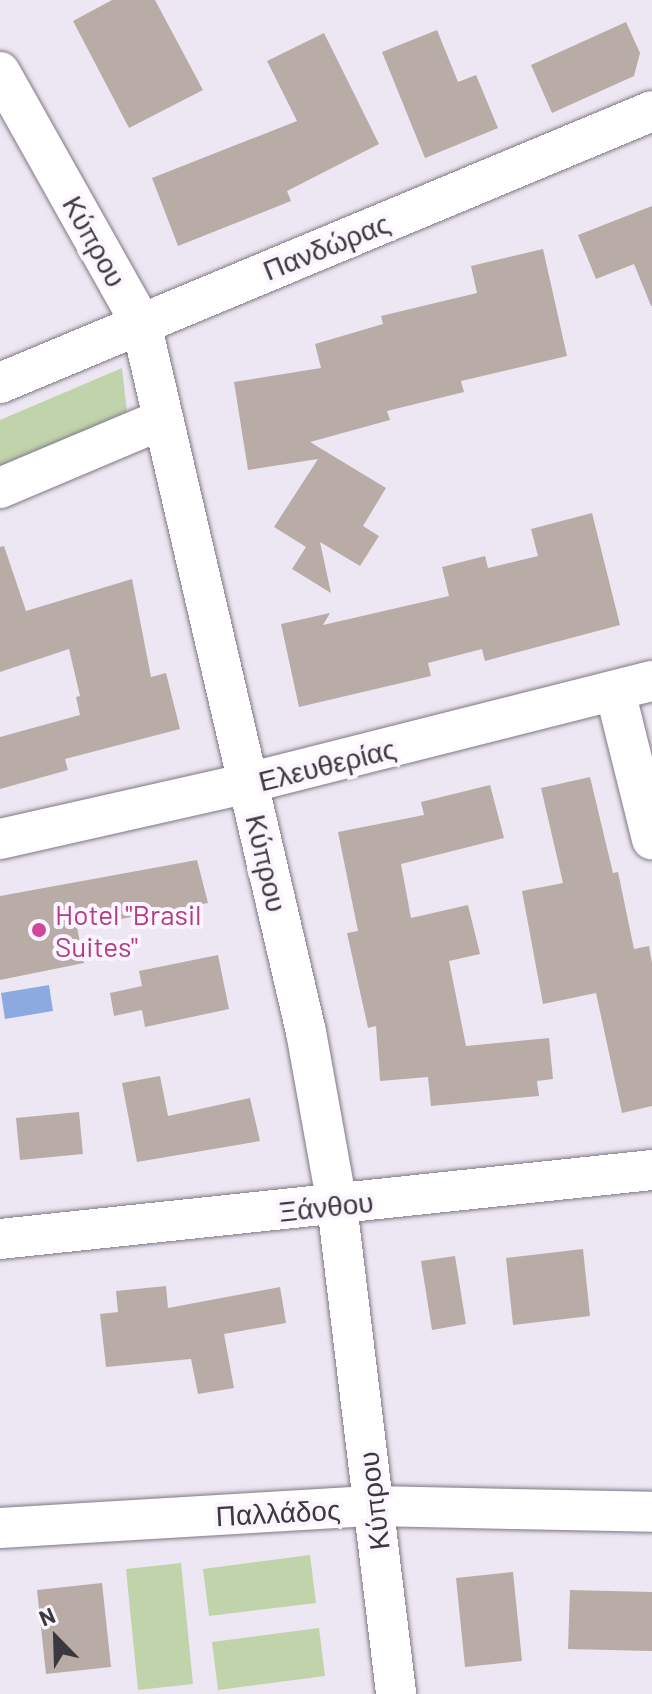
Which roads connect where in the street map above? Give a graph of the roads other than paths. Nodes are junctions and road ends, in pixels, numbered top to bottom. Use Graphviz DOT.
graph roads {
  1 [pos="0,72"];
  2 [pos="652,111"];
  3 [pos="141,323"];
  4 [pos="0,383"];
  5 [pos="161,420"];
  6 [pos="0,488"];
  7 [pos="634,686"];
  8 [pos="248,783"];
  9 [pos="0,839"];
  10 [pos="652,839"];
  11 [pos="652,1170"];
  12 [pos="337,1205"];
  13 [pos="0,1239"];
  14 [pos="373,1506"];
  15 [pos="652,1512"];
  16 [pos="0,1528"];
  17 [pos="396,1694"];
  1 -- 3 [label="street, Κύπρου"];
  2 -- 3 [label="street, Πανδώρας"];
  3 -- 4 [label="street, Πανδώρας"];
  3 -- 5 [label="street, Κύπρου"];
  5 -- 6 [label="street"];
  5 -- 8 [label="street, Κύπρου"];
  7 -- 8 [label="street, Ελευθερίας"];
  7 -- 10 [label="street"];
  8 -- 9 [label="street, Ελευθερίας"];
  8 -- 12 [label="street, Κύπρου"];
  11 -- 12 [label="street, Ξάνθου"];
  12 -- 13 [label="street, Ξάνθου"];
  12 -- 14 [label="street, Κύπρου"];
  14 -- 15 [label="street, Παλλάδος"];
  14 -- 16 [label="street, Παλλάδος"];
  14 -- 17 [label="street, Κύπρου"];
}
